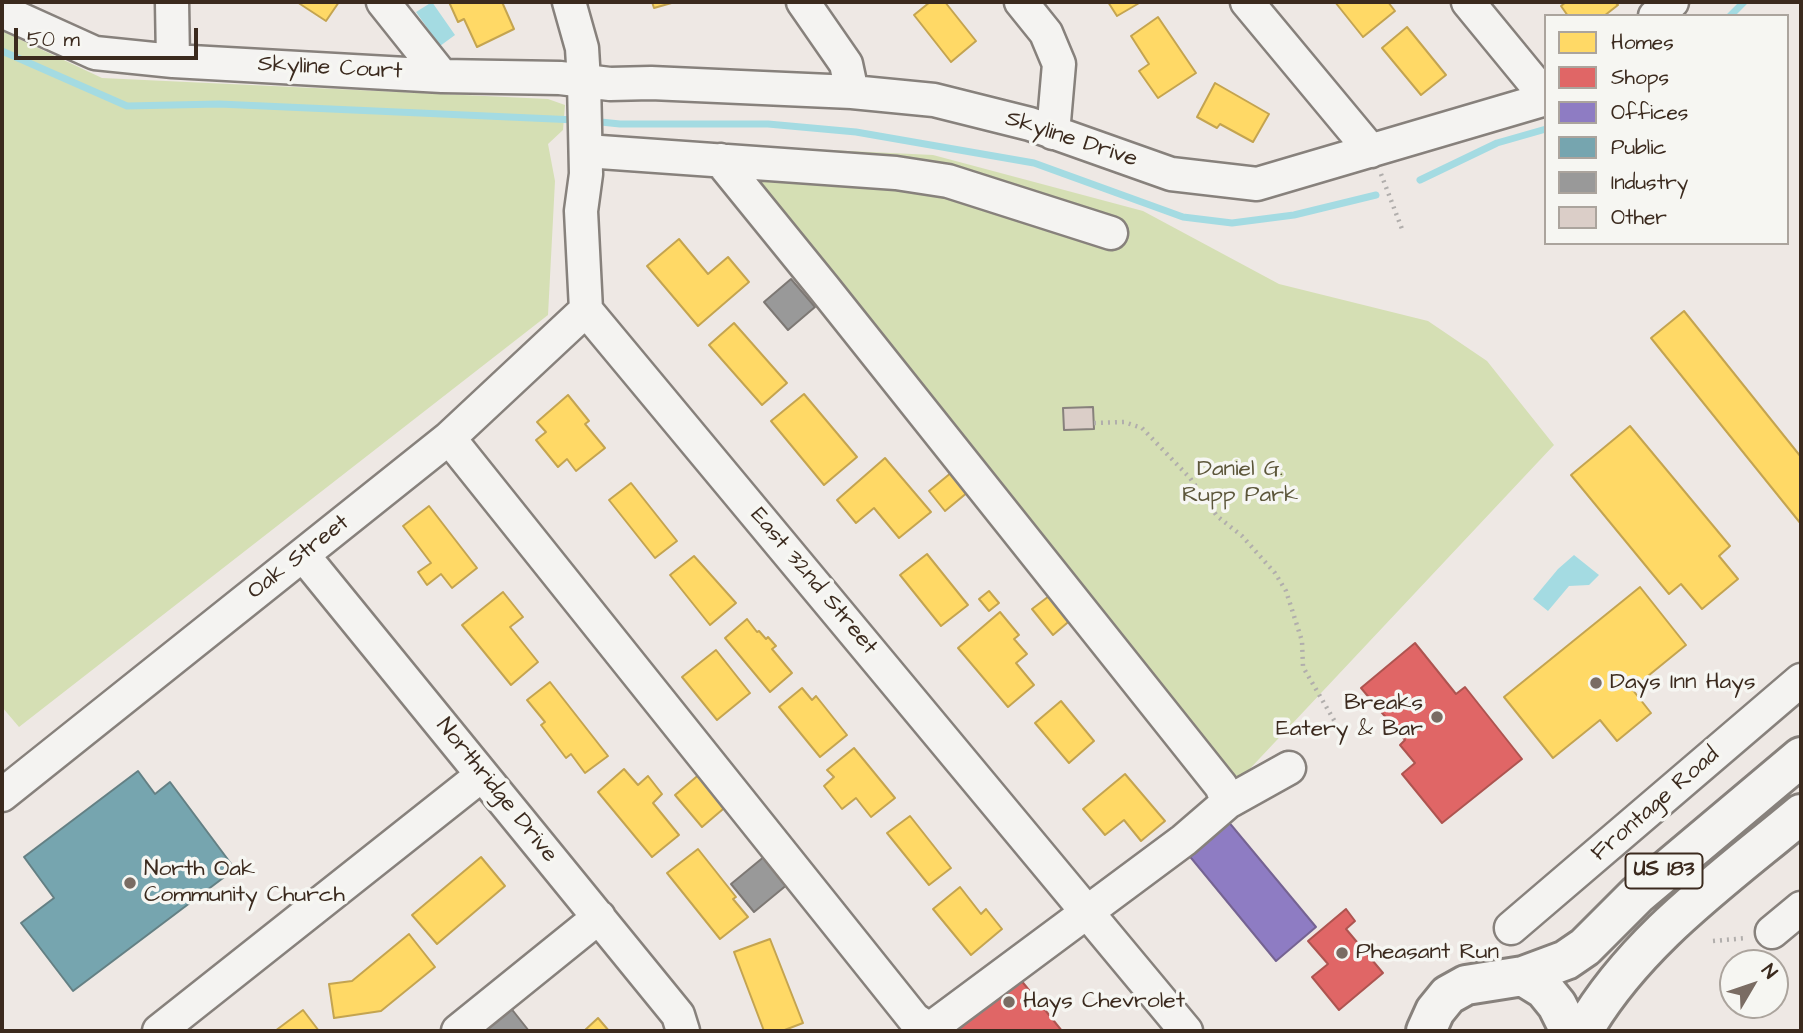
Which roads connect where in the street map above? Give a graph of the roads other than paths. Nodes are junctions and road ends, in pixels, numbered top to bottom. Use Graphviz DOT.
graph roads {
  1 [pos="172,2"];
  2 [pos="383,2"];
  3 [pos="569,2"];
  4 [pos="803,2"];
  5 [pos="1021,2"];
  6 [pos="1247,2"];
  7 [pos="1468,2"];
  8 [pos="1672,2"];
  9 [pos="2,12"];
  10 [pos="1657,14"];
  11 [pos="173,61"];
  12 [pos="442,76"];
  13 [pos="584,82"];
  14 [pos="852,92"];
  15 [pos="1544,96"];
  16 [pos="1544,99"];
  17 [pos="1053,133"];
  18 [pos="586,151"];
  19 [pos="1371,151"];
  20 [pos="720,160"];
  21 [pos="1111,233"];
  22 [pos="586,310"];
  23 [pos="449,438"];
  24 [pos="303,555"];
  25 [pos="1801,680"];
  26 [pos="1801,757"];
  27 [pos="1289,768"];
  28 [pos="482,775"];
  29 [pos="2,795"];
  30 [pos="1228,802"];
  31 [pos="1801,814"];
  32 [pos="1801,908"];
  33 [pos="1087,911"];
  34 [pos="598,917"];
  35 [pos="1511,929"];
  36 [pos="1764,935"];
  37 [pos="1523,976"];
  38 [pos="928,1030"];
  39 [pos="159,1031"];
  40 [pos="458,1031"];
  41 [pos="683,1031"];
  42 [pos="1186,1031"];
  43 [pos="1426,1031"];
  44 [pos="1570,1031"];
  45 [pos="1583,1031"];
  1 -- 11 [label="street"];
  2 -- 12 [label="street"];
  3 -- 13 [label="street"];
  4 -- 14 [label="street"];
  5 -- 17 [label="street"];
  6 -- 19 [label="street"];
  7 -- 15 [label="street"];
  8 -- 10 [label="street"];
  9 -- 11 [label="street, Skyline Court"];
  11 -- 12 [label="street, Skyline Court"];
  12 -- 13 [label="street, Skyline Court"];
  13 -- 14 [label="street, Skyline Drive"];
  13 -- 18 [label="street"];
  14 -- 17 [label="street, Skyline Drive"];
  16 -- 19 [label="street, Skyline Drive"];
  17 -- 19 [label="street, Skyline Drive"];
  18 -- 20 [label="street"];
  18 -- 22 [label="street"];
  20 -- 21 [label="street"];
  20 -- 30 [label="street"];
  22 -- 23 [label="street, Oak Street"];
  22 -- 33 [label="street, East 32nd Street"];
  23 -- 24 [label="street, Oak Street"];
  23 -- 38 [label="street"];
  24 -- 28 [label="street, Northridge Drive"];
  24 -- 29 [label="street, Oak Street"];
  25 -- 35 [label="street, Frontage Road"];
  26 -- 37 [label="main road, US 183"];
  27 -- 30 [label="street"];
  28 -- 34 [label="street, Northridge Drive"];
  28 -- 39 [label="street"];
  30 -- 33 [label="street"];
  31 -- 45 [label="main road, US 183"];
  32 -- 36 [label="street"];
  33 -- 38 [label="street"];
  33 -- 42 [label="street, East 32nd Street"];
  34 -- 40 [label="street"];
  34 -- 41 [label="street, Northridge Drive"];
  37 -- 43 [label="main road"];
  37 -- 44 [label="main road"];
}
